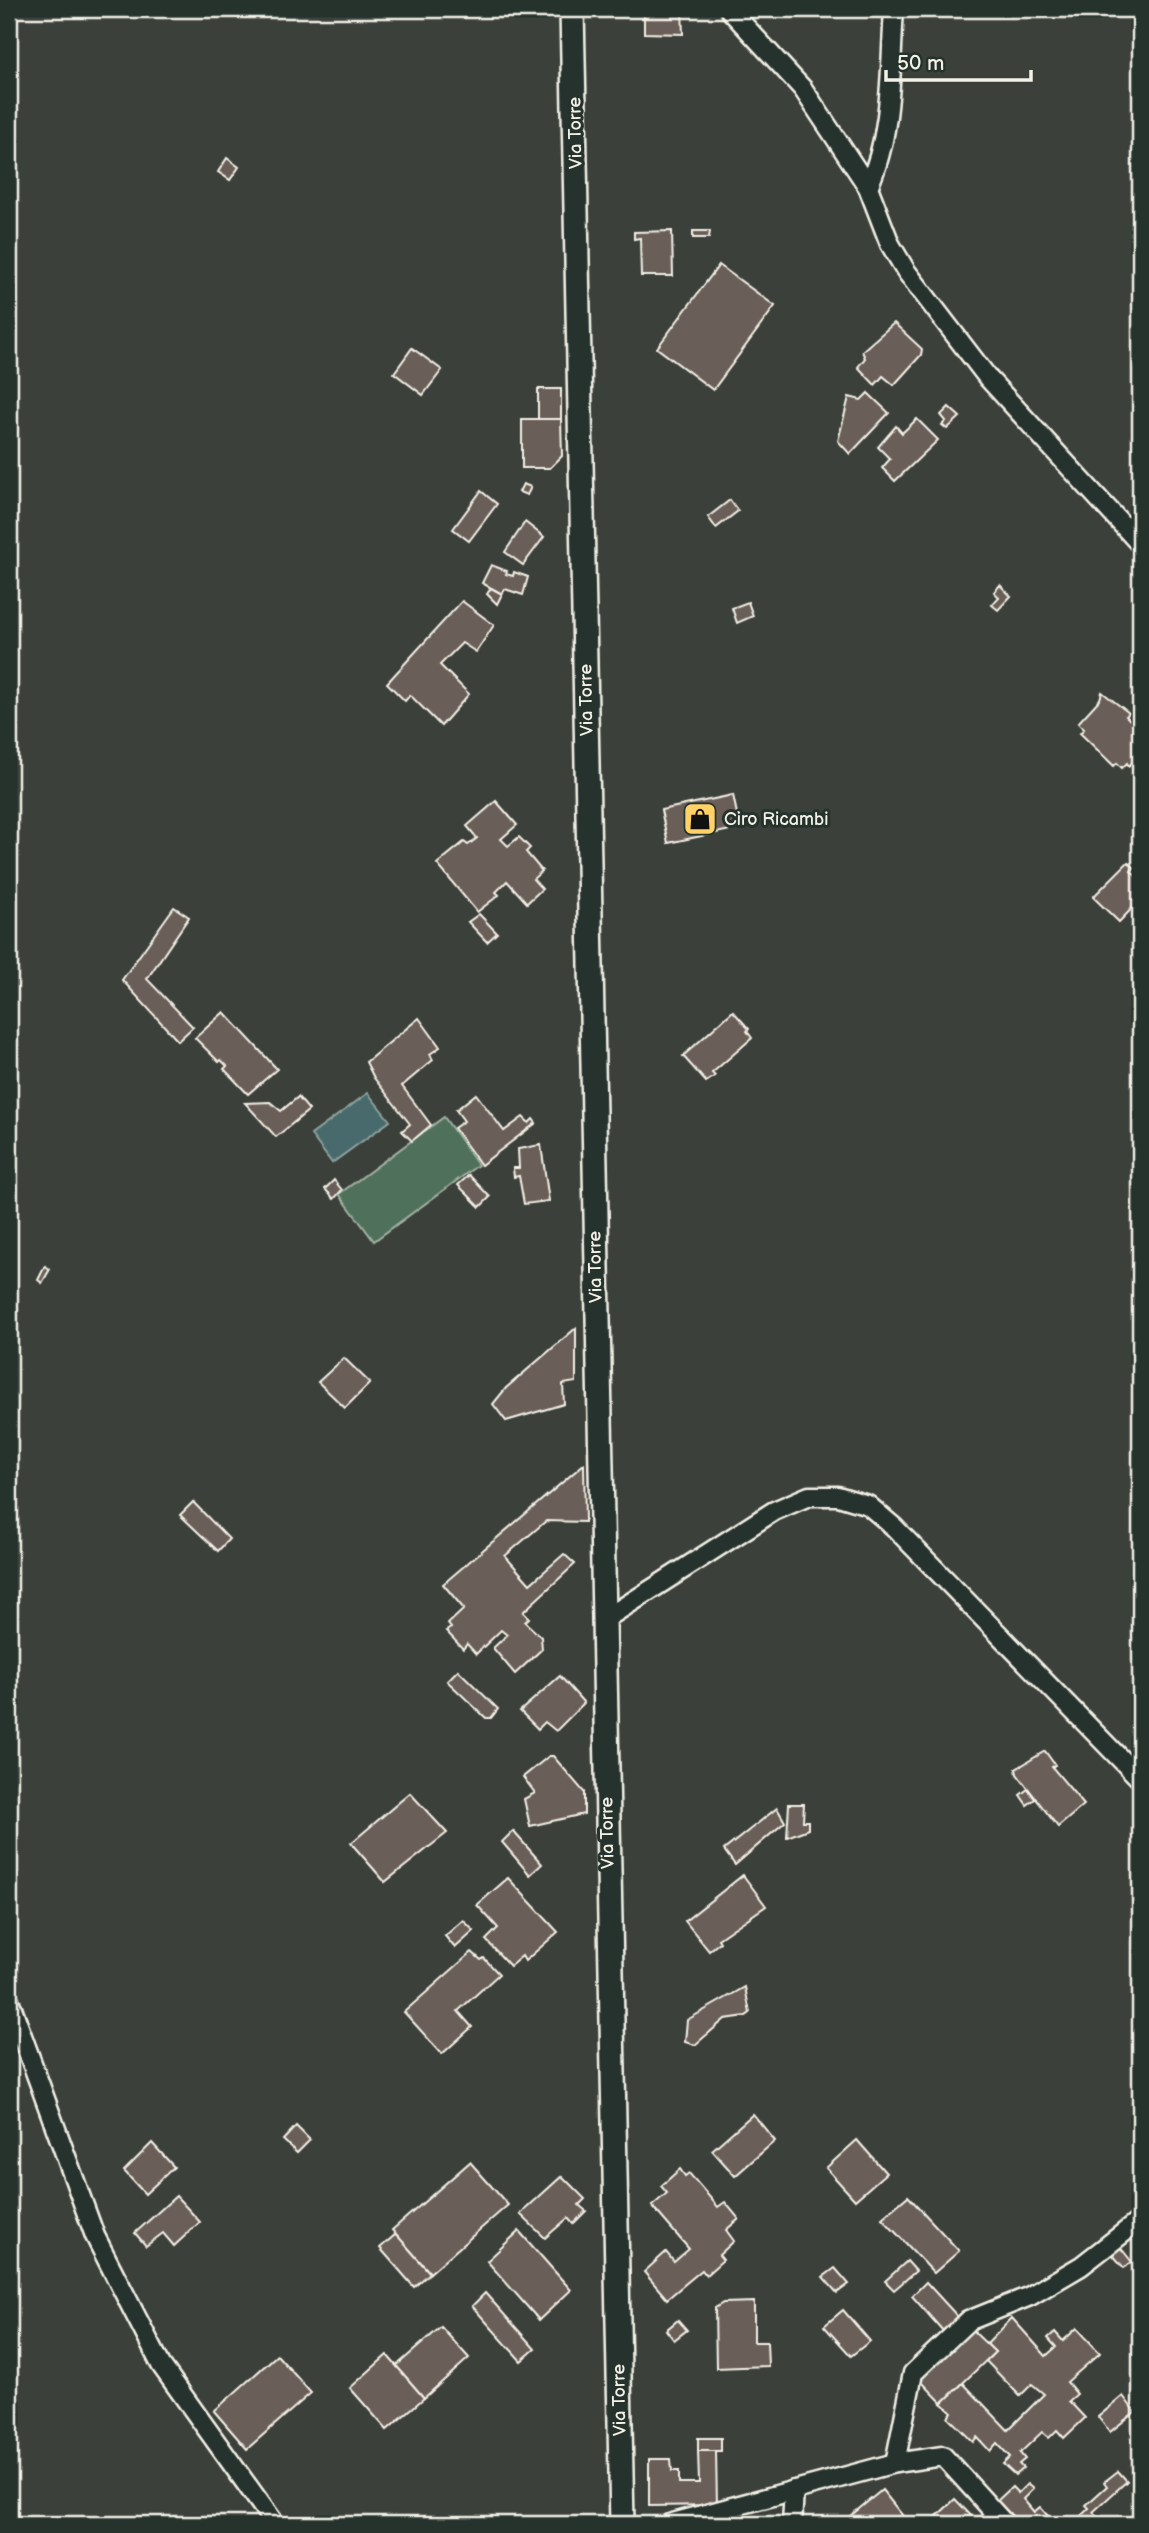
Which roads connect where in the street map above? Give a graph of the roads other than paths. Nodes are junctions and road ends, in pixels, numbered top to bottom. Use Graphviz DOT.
graph roads {
  1 [pos="572,9"];
  2 [pos="729,9"];
  3 [pos="894,9"];
  4 [pos="868,187"];
  5 [pos="1140,544"];
  6 [pos="602,1621"];
  7 [pos="1140,1779"];
  8 [pos="9,2000"];
  9 [pos="1140,2220"];
  10 [pos="895,2463"];
  11 [pos="794,2490"];
  12 [pos="275,2524"];
  13 [pos="622,2524"];
  14 [pos="669,2524"];
  15 [pos="792,2524"];
  16 [pos="1005,2524"];
  1 -- 6 [label="main road, Via Torre"];
  2 -- 4 [label="street"];
  3 -- 4 [label="street"];
  4 -- 5 [label="street"];
  6 -- 7 [label="street"];
  6 -- 13 [label="main road, Via Torre"];
  8 -- 12 [label="street"];
  9 -- 10 [label="street"];
  10 -- 11 [label="street"];
  10 -- 16 [label="street"];
  11 -- 14 [label="street"];
  11 -- 15 [label="street"];
}
